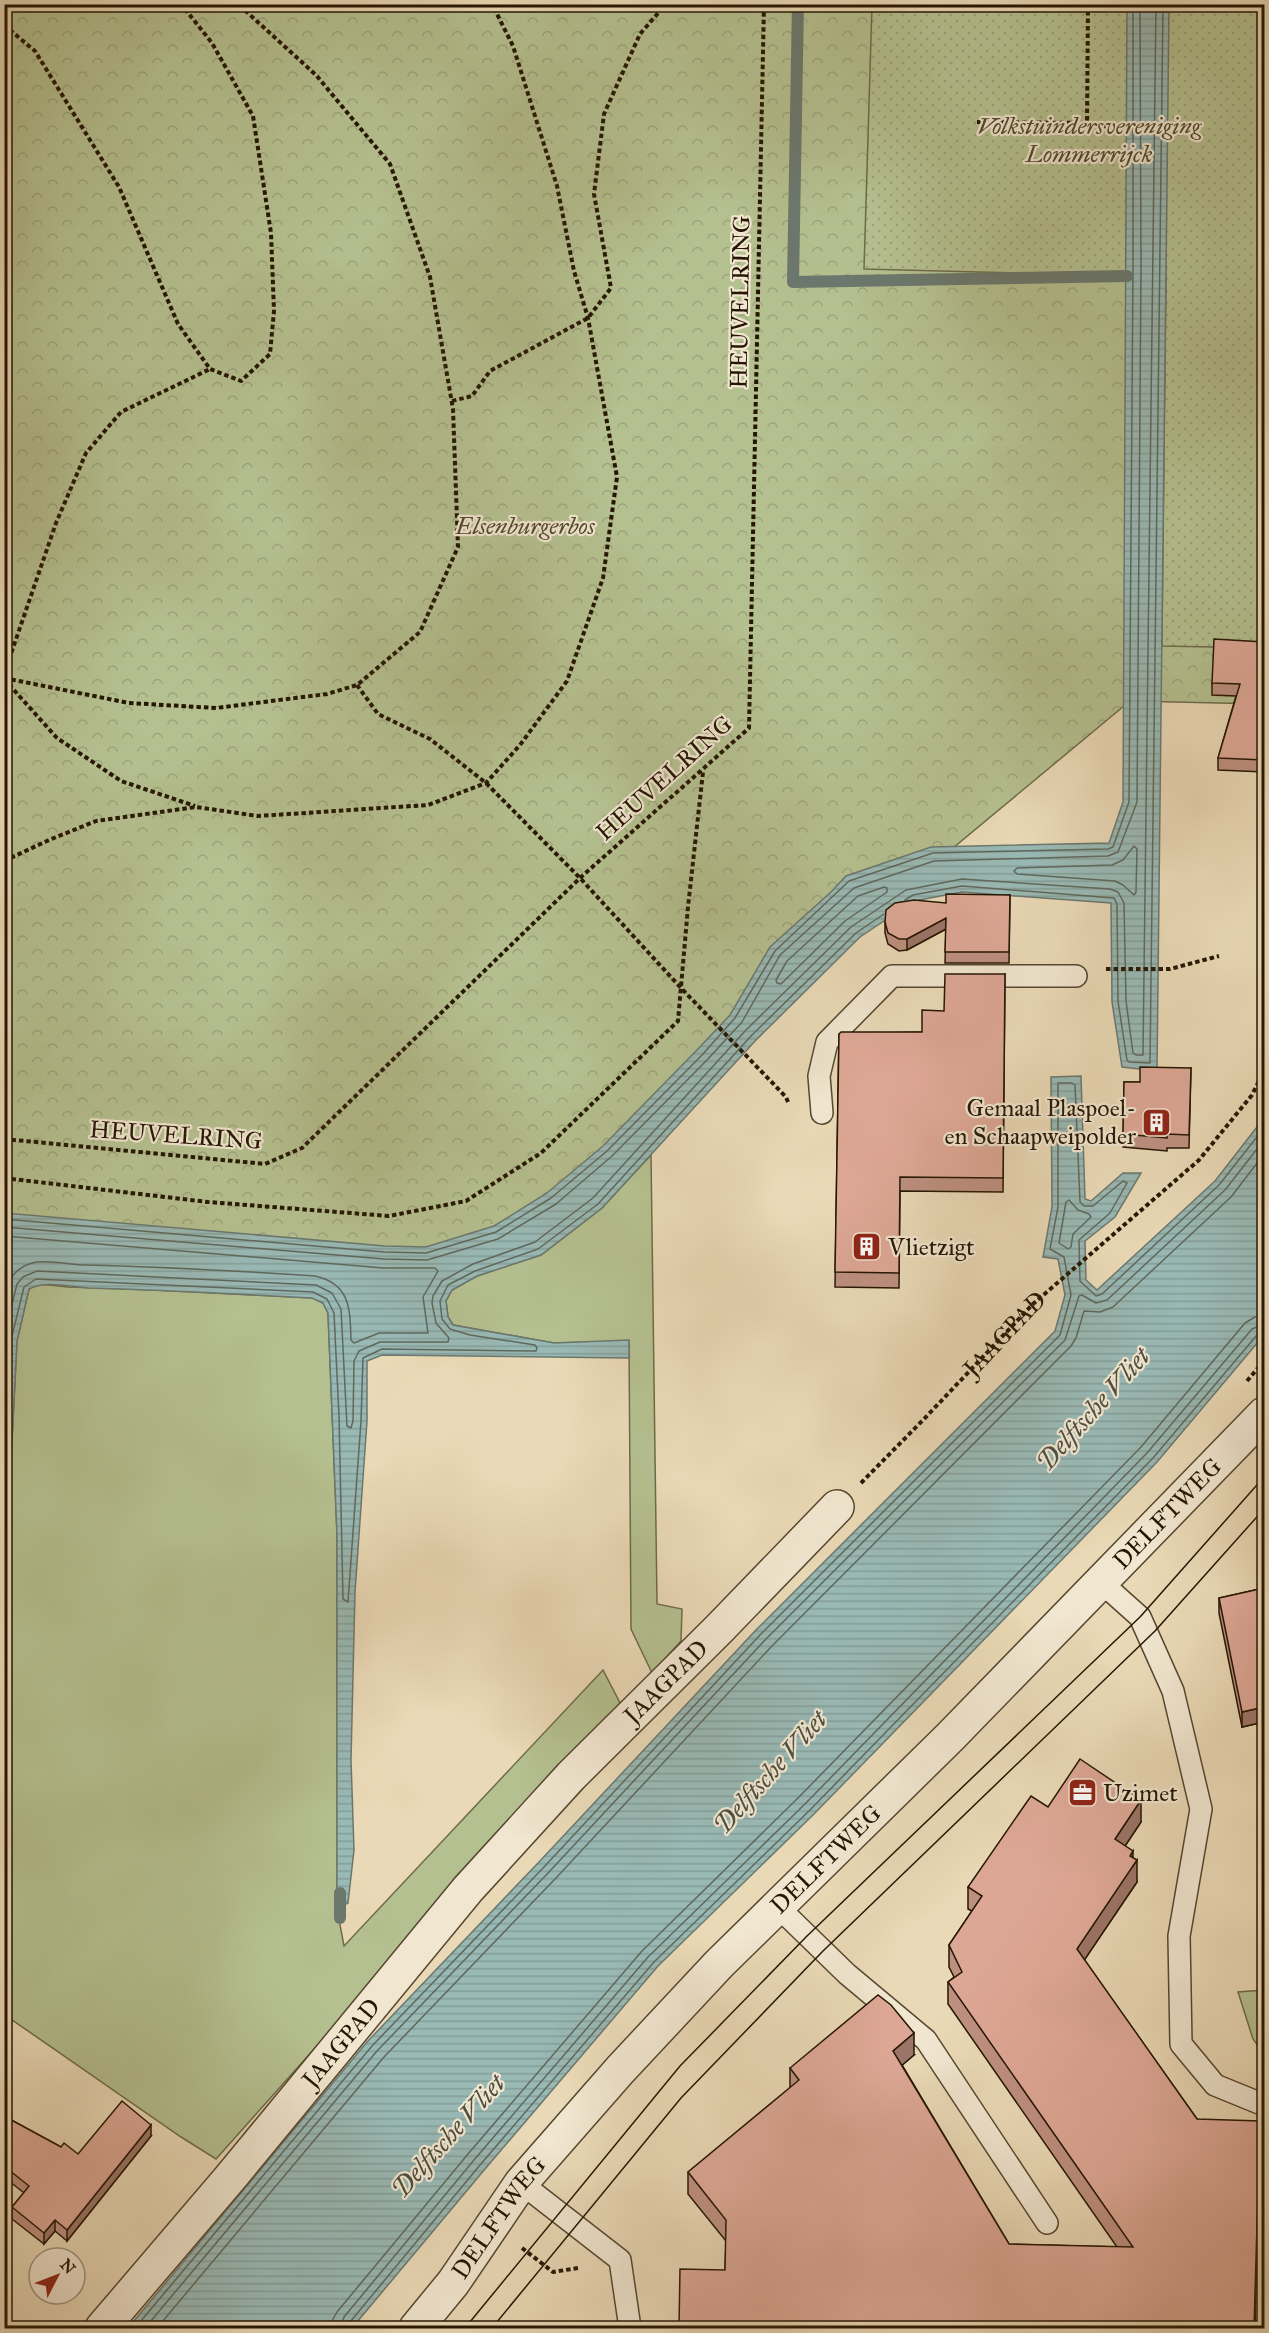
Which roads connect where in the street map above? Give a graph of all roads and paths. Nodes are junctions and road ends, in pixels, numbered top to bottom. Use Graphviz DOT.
graph roads {
  1 [pos="181,4"];
  2 [pos="238,4"];
  3 [pos="492,4"];
  4 [pos="666,4"];
  5 [pos="764,4"];
  6 [pos="1088,4"];
  7 [pos="4,25"];
  8 [pos="977,122"];
  9 [pos="588,318"];
  10 [pos="210,369"];
  11 [pos="452,401"];
  12 [pos="4,677"];
  13 [pos="357,685"];
  14 [pos="703,770"];
  15 [pos="486,783"];
  16 [pos="196,807"];
  17 [pos="4,861"];
  18 [pos="580,878"];
  19 [pos="1219,956"];
  20 [pos="1099,969"];
  21 [pos="1076,976"];
  22 [pos="681,988"];
  23 [pos="1264,1071"];
  24 [pos="789,1106"];
  25 [pos="822,1113"];
  26 [pos="4,1138"];
  27 [pos="4,1178"];
  28 [pos="1264,1414"];
  29 [pos="837,1507"];
  30 [pos="1102,1583"];
  31 [pos="777,1906"];
  32 [pos="1264,2105"];
  33 [pos="521,2183"];
  34 [pos="1047,2223"];
  35 [pos="493,2225"];
  36 [pos="620,2260"];
  37 [pos="102,2328"];
  38 [pos="416,2328"];
  39 [pos="630,2328"];
  1 -- 10 [label="path"];
  2 -- 11 [label="path"];
  3 -- 9 [label="path"];
  4 -- 9 [label="path"];
  5 -- 14 [label="path, HEUVELRING"];
  6 -- 8 [label="path"];
  7 -- 10 [label="path"];
  9 -- 11 [label="path"];
  9 -- 15 [label="path"];
  10 -- 12 [label="path"];
  11 -- 13 [label="path"];
  12 -- 13 [label="path"];
  12 -- 16 [label="path"];
  13 -- 15 [label="path"];
  14 -- 18 [label="path, HEUVELRING"];
  14 -- 22 [label="path"];
  15 -- 16 [label="path"];
  15 -- 18 [label="path"];
  16 -- 17 [label="path"];
  18 -- 22 [label="path"];
  18 -- 26 [label="path, HEUVELRING"];
  19 -- 20 [label="path"];
  21 -- 25 [label="lane"];
  22 -- 24 [label="path"];
  22 -- 27 [label="path"];
  23 -- 29 [label="path, JAAGPAD"];
  28 -- 30 [label="street, DELFTWEG"];
  29 -- 37 [label="street, JAAGPAD"];
  30 -- 31 [label="street, DELFTWEG"];
  30 -- 32 [label="lane"];
  31 -- 33 [label="street, DELFTWEG"];
  31 -- 34 [label="lane"];
  33 -- 35 [label="street, DELFTWEG"];
  33 -- 36 [label="lane"];
  35 -- 36 [label="path"];
  35 -- 38 [label="street, DELFTWEG"];
  36 -- 39 [label="lane"];
}
